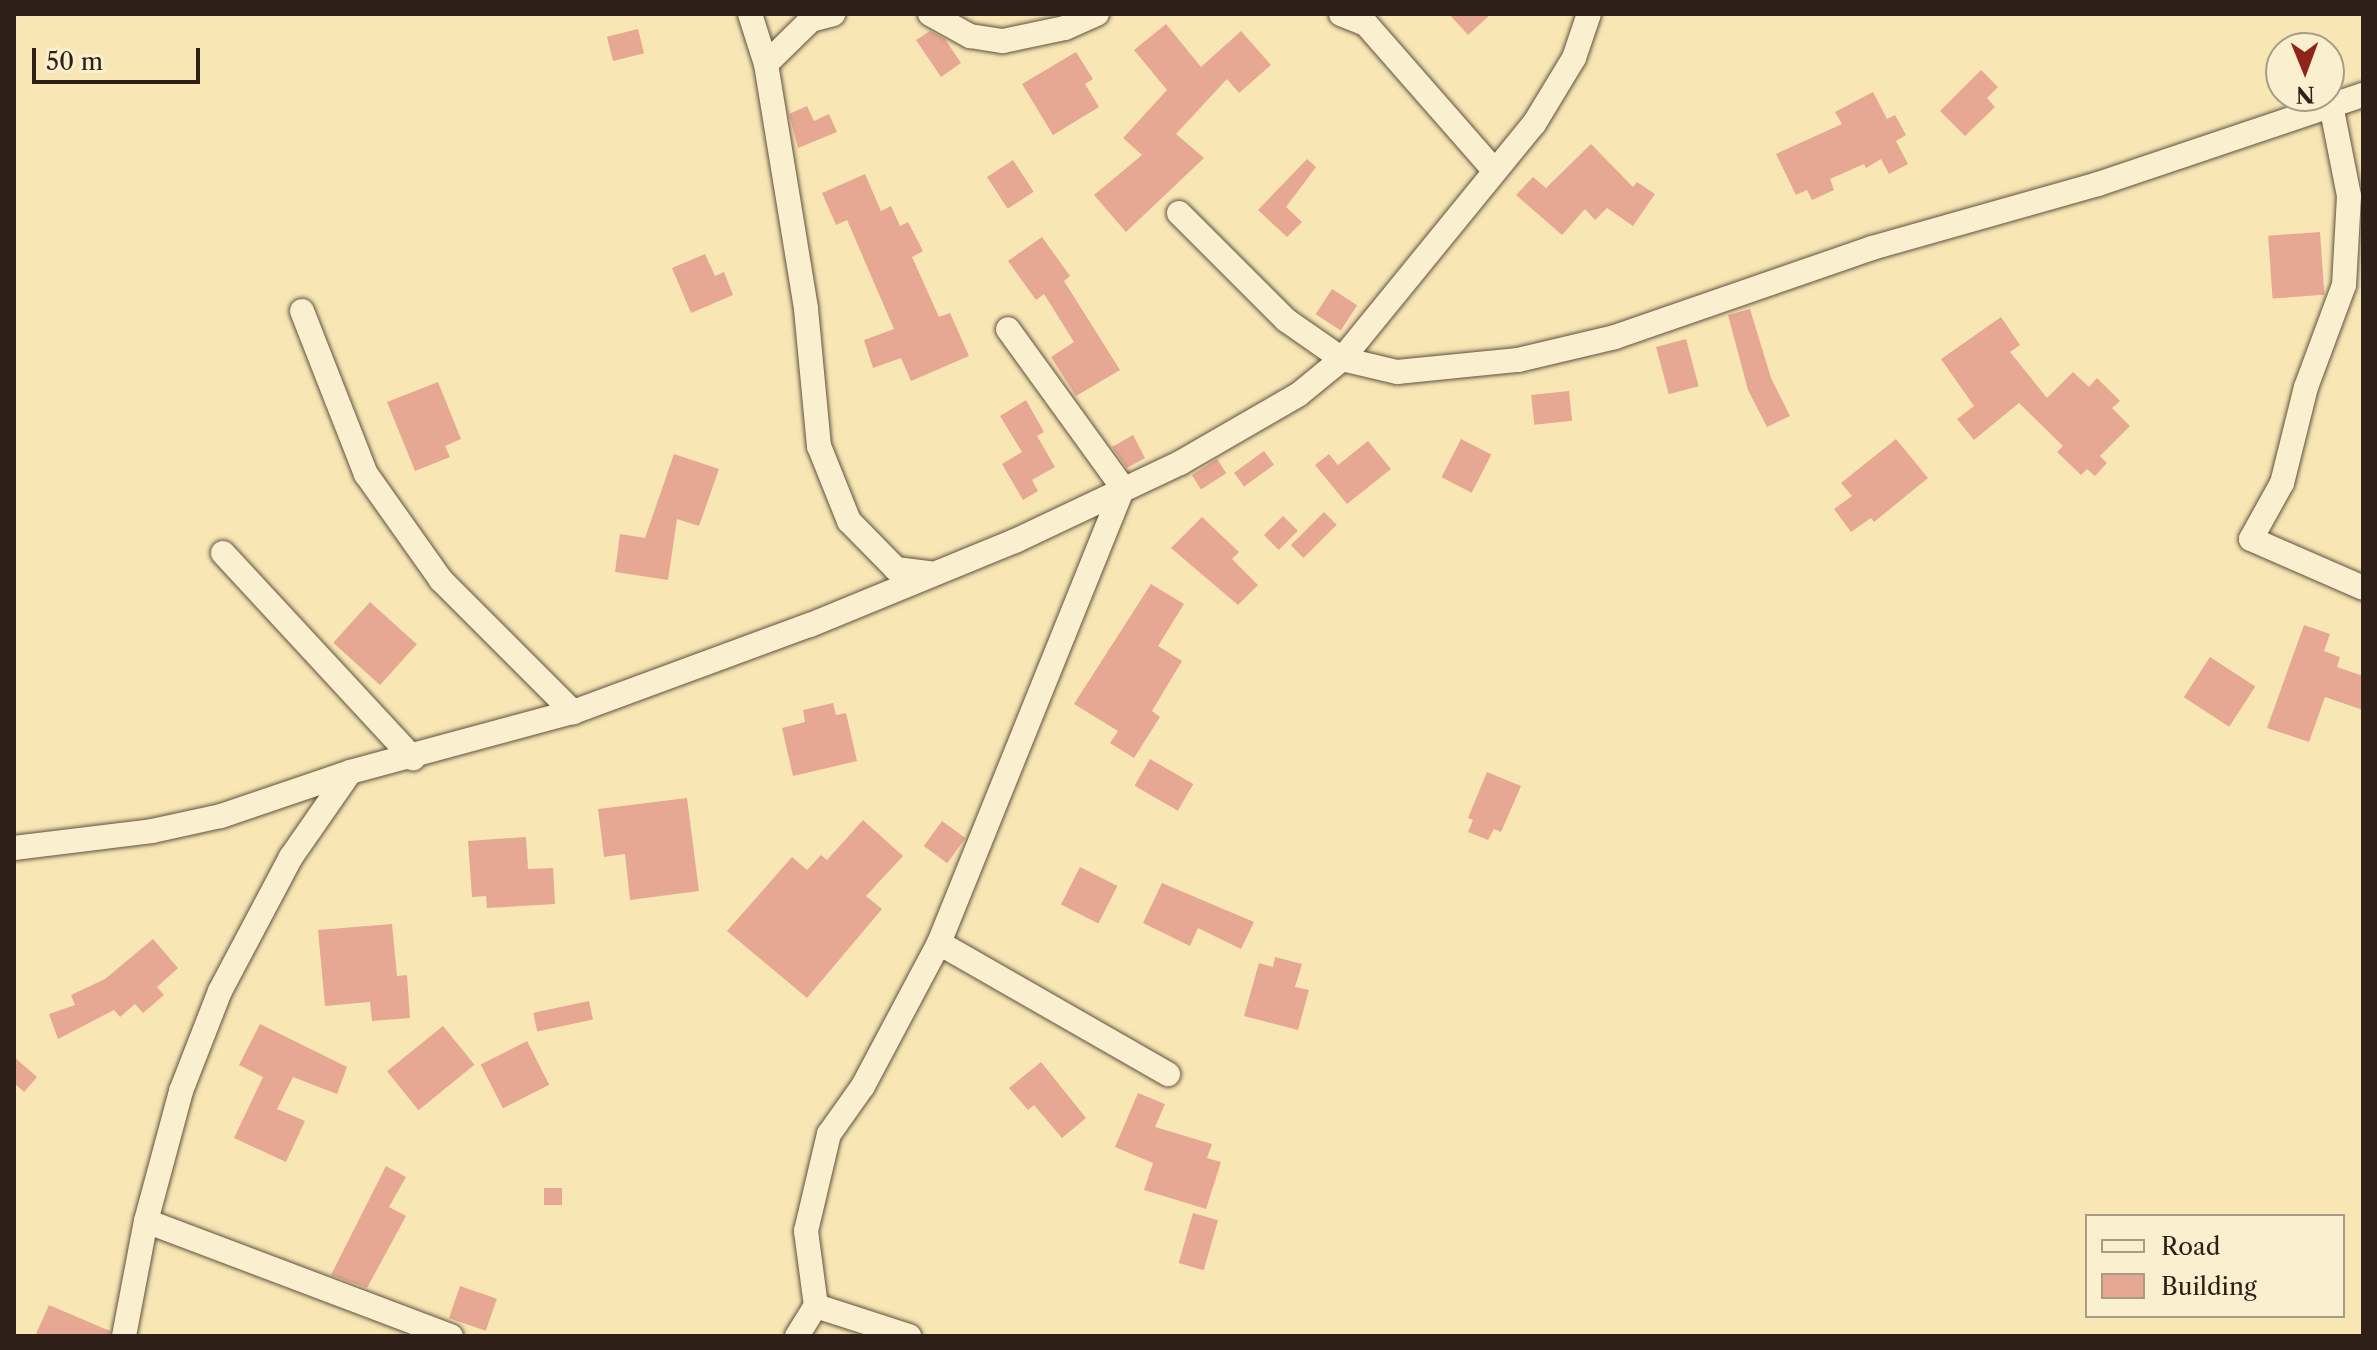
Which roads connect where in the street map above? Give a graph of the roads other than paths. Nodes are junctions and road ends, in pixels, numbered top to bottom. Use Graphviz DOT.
graph roads {
  1 [pos="750,14"];
  2 [pos="833,14"];
  3 [pos="930,14"];
  4 [pos="1097,14"];
  5 [pos="1341,14"];
  6 [pos="1589,14"];
  7 [pos="766,64"];
  8 [pos="2310,112"];
  9 [pos="2332,112"];
  10 [pos="1494,170"];
  11 [pos="1179,213"];
  12 [pos="302,311"];
  13 [pos="1008,329"];
  14 [pos="1342,359"];
  15 [pos="1123,488"];
  16 [pos="223,553"];
  17 [pos="933,573"];
  18 [pos="2363,588"];
  19 [pos="573,712"];
  20 [pos="413,758"];
  21 [pos="350,772"];
  22 [pos="14,848"];
  23 [pos="939,943"];
  24 [pos="1168,1074"];
  25 [pos="146,1221"];
  26 [pos="816,1306"];
  27 [pos="124,1336"];
  28 [pos="451,1336"];
  29 [pos="797,1336"];
  30 [pos="909,1336"];
  1 -- 7 [label="street"];
  2 -- 7 [label="street"];
  3 -- 4 [label="street"];
  5 -- 10 [label="street"];
  6 -- 10 [label="street"];
  7 -- 17 [label="street"];
  8 -- 14 [label="street"];
  9 -- 18 [label="street"];
  10 -- 14 [label="street"];
  11 -- 14 [label="street"];
  12 -- 19 [label="street"];
  13 -- 15 [label="street"];
  14 -- 15 [label="street"];
  15 -- 17 [label="street"];
  15 -- 23 [label="street"];
  16 -- 20 [label="street"];
  17 -- 19 [label="street"];
  19 -- 20 [label="street"];
  20 -- 21 [label="street"];
  21 -- 22 [label="street"];
  21 -- 25 [label="street"];
  23 -- 24 [label="street"];
  23 -- 26 [label="street"];
  25 -- 27 [label="street"];
  25 -- 28 [label="street"];
  26 -- 29 [label="street"];
  26 -- 30 [label="street"];
}
